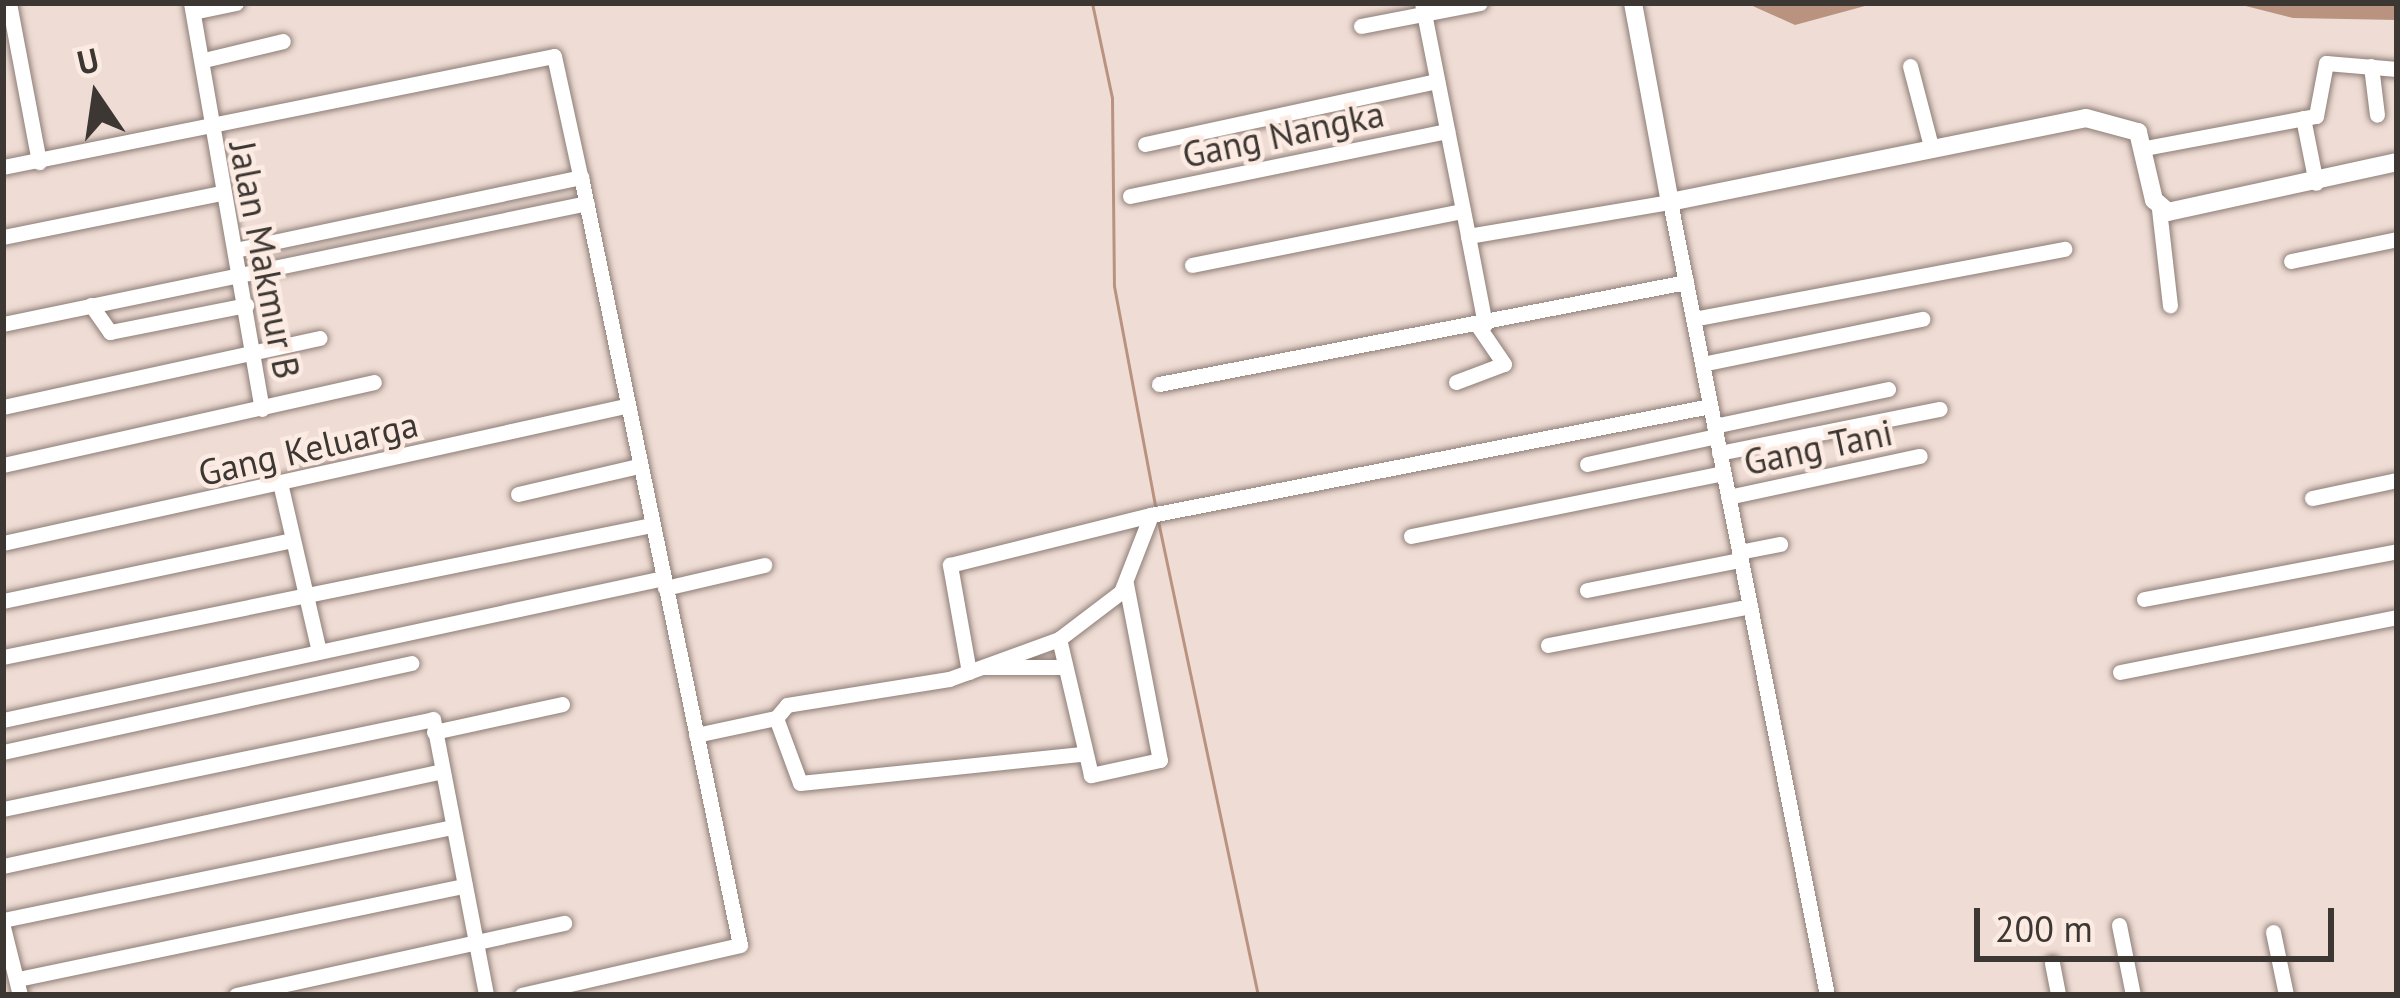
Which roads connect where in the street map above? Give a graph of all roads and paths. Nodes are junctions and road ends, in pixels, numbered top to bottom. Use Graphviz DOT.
graph roads {
  1 [pos="9,3"];
  2 [pos="236,3"];
  3 [pos="1480,3"];
  4 [pos="1633,3"];
  5 [pos="192,7"];
  6 [pos="1423,8"];
  7 [pos="1361,26"];
  8 [pos="283,41"];
  9 [pos="204,60"];
  10 [pos="1910,66"];
  11 [pos="2371,66"];
  12 [pos="2397,69"];
  13 [pos="1437,81"];
  14 [pos="2377,115"];
  15 [pos="2303,118"];
  16 [pos="209,123"];
  17 [pos="1447,131"];
  18 [pos="1144,144"];
  19 [pos="1931,146"];
  20 [pos="2145,148"];
  21 [pos="39,162"];
  22 [pos="2397,162"];
  23 [pos="3,167"];
  24 [pos="580,175"];
  25 [pos="2316,183"];
  26 [pos="222,193"];
  27 [pos="1130,196"];
  28 [pos="586,202"];
  29 [pos="1670,202"];
  30 [pos="2159,209"];
  31 [pos="1463,211"];
  32 [pos="1468,236"];
  33 [pos="3,237"];
  34 [pos="2397,239"];
  35 [pos="2064,249"];
  36 [pos="235,250"];
  37 [pos="2291,261"];
  38 [pos="1192,265"];
  39 [pos="240,278"];
  40 [pos="1686,282"];
  41 [pos="91,305"];
  42 [pos="246,305"];
  43 [pos="2170,305"];
  44 [pos="1922,319"];
  45 [pos="1693,320"];
  46 [pos="3,324"];
  47 [pos="1481,325"];
  48 [pos="320,338"];
  49 [pos="253,356"];
  50 [pos="1702,364"];
  51 [pos="374,382"];
  52 [pos="1456,382"];
  53 [pos="1159,384"];
  54 [pos="1888,389"];
  55 [pos="625,406"];
  56 [pos="1710,406"];
  57 [pos="3,407"];
  58 [pos="262,409"];
  59 [pos="1940,409"];
  60 [pos="1716,438"];
  61 [pos="1920,456"];
  62 [pos="1587,464"];
  63 [pos="3,465"];
  64 [pos="638,466"];
  65 [pos="1723,472"];
  66 [pos="2397,480"];
  67 [pos="281,487"];
  68 [pos="518,494"];
  69 [pos="1728,497"];
  70 [pos="2312,498"];
  71 [pos="1159,513"];
  72 [pos="651,525"];
  73 [pos="1411,536"];
  74 [pos="292,540"];
  75 [pos="3,543"];
  76 [pos="1780,544"];
  77 [pos="2397,551"];
  78 [pos="1740,556"];
  79 [pos="764,566"];
  80 [pos="664,583"];
  81 [pos="1126,584"];
  82 [pos="1587,590"];
  83 [pos="305,594"];
  84 [pos="2144,599"];
  85 [pos="3,601"];
  86 [pos="1750,606"];
  87 [pos="2397,617"];
  88 [pos="1059,639"];
  89 [pos="1548,646"];
  90 [pos="319,651"];
  91 [pos="3,657"];
  92 [pos="411,663"];
  93 [pos="1063,667"];
  94 [pos="977,669"];
  95 [pos="2120,672"];
  96 [pos="562,704"];
  97 [pos="776,718"];
  98 [pos="3,720"];
  99 [pos="434,732"];
  100 [pos="696,735"];
  101 [pos="3,752"];
  102 [pos="1079,754"];
  103 [pos="441,771"];
  104 [pos="3,808"];
  105 [pos="449,828"];
  106 [pos="3,866"];
  107 [pos="460,887"];
  108 [pos="3,923"];
  109 [pos="564,923"];
  110 [pos="2119,925"];
  111 [pos="2272,932"];
  112 [pos="472,941"];
  113 [pos="2052,963"];
  114 [pos="19,987"];
  115 [pos="236,995"];
  116 [pos="486,995"];
  117 [pos="522,995"];
  118 [pos="1827,995"];
  119 [pos="2058,995"];
  120 [pos="2133,995"];
  121 [pos="2286,995"];
  1 -- 21 [label="street"];
  2 -- 5 [label="street"];
  3 -- 6 [label="street"];
  4 -- 29 [label="street"];
  5 -- 9 [label="street, Jalan Makmur B"];
  6 -- 7 [label="street"];
  6 -- 13 [label="street"];
  8 -- 9 [label="street"];
  9 -- 16 [label="street, Jalan Makmur B"];
  10 -- 19 [label="street"];
  11 -- 12 [label="street"];
  11 -- 14 [label="street"];
  11 -- 15 [label="street"];
  13 -- 17 [label="street"];
  13 -- 18 [label="street"];
  15 -- 20 [label="street"];
  15 -- 25 [label="street"];
  16 -- 21 [label="street"];
  16 -- 24 [label="street"];
  16 -- 26 [label="street, Jalan Makmur B"];
  17 -- 27 [label="street, Gang Nangka"];
  17 -- 31 [label="street"];
  19 -- 20 [label="street"];
  19 -- 29 [label="street"];
  20 -- 30 [label="street"];
  21 -- 23 [label="street"];
  22 -- 25 [label="street"];
  24 -- 28 [label="street"];
  24 -- 36 [label="street"];
  25 -- 30 [label="street"];
  26 -- 33 [label="street"];
  26 -- 36 [label="street, Jalan Makmur B"];
  28 -- 39 [label="street"];
  28 -- 55 [label="street"];
  29 -- 32 [label="street"];
  29 -- 40 [label="street"];
  30 -- 43 [label="street"];
  31 -- 32 [label="street"];
  31 -- 38 [label="street"];
  32 -- 47 [label="street"];
  34 -- 37 [label="street"];
  35 -- 45 [label="street"];
  36 -- 39 [label="street, Jalan Makmur B"];
  39 -- 41 [label="street"];
  39 -- 42 [label="street, Jalan Makmur B"];
  40 -- 45 [label="street"];
  40 -- 47 [label="street"];
  41 -- 42 [label="street"];
  41 -- 46 [label="street"];
  42 -- 49 [label="street, Jalan Makmur B"];
  44 -- 50 [label="street"];
  45 -- 50 [label="street"];
  47 -- 52 [label="street"];
  47 -- 53 [label="street"];
  48 -- 49 [label="street"];
  49 -- 57 [label="street"];
  49 -- 58 [label="street, Jalan Makmur B"];
  50 -- 56 [label="street"];
  51 -- 58 [label="street"];
  54 -- 60 [label="street"];
  55 -- 64 [label="street"];
  55 -- 67 [label="street, Gang Keluarga"];
  56 -- 60 [label="street"];
  56 -- 71 [label="street"];
  58 -- 63 [label="street"];
  59 -- 60 [label="street"];
  60 -- 62 [label="street"];
  60 -- 65 [label="street"];
  61 -- 69 [label="street, Gang Tani"];
  64 -- 68 [label="street"];
  64 -- 72 [label="street"];
  65 -- 69 [label="street"];
  65 -- 73 [label="street"];
  66 -- 70 [label="street"];
  67 -- 74 [label="street"];
  67 -- 75 [label="street, Gang Keluarga"];
  69 -- 78 [label="street"];
  71 -- 81 [label="street"];
  71 -- 94 [label="street"];
  72 -- 80 [label="street"];
  72 -- 83 [label="street"];
  74 -- 83 [label="street"];
  74 -- 85 [label="street"];
  76 -- 78 [label="street"];
  77 -- 84 [label="street"];
  78 -- 82 [label="street"];
  78 -- 86 [label="street"];
  79 -- 80 [label="street"];
  80 -- 90 [label="street"];
  80 -- 100 [label="street"];
  81 -- 88 [label="street"];
  81 -- 102 [label="street"];
  83 -- 90 [label="street"];
  83 -- 91 [label="street"];
  86 -- 89 [label="street"];
  86 -- 118 [label="street"];
  87 -- 95 [label="street"];
  88 -- 93 [label="street"];
  88 -- 94 [label="street"];
  90 -- 98 [label="street"];
  92 -- 101 [label="street"];
  93 -- 94 [label="street"];
  93 -- 102 [label="street"];
  94 -- 97 [label="street"];
  96 -- 99 [label="street"];
  97 -- 100 [label="street"];
  97 -- 102 [label="street"];
  99 -- 103 [label="street"];
  99 -- 104 [label="street"];
  100 -- 117 [label="street"];
  103 -- 105 [label="street"];
  103 -- 106 [label="street"];
  105 -- 107 [label="street"];
  105 -- 108 [label="street"];
  107 -- 112 [label="street"];
  107 -- 114 [label="street"];
  108 -- 114 [label="street"];
  109 -- 112 [label="street"];
  110 -- 120 [label="street"];
  111 -- 121 [label="street"];
  112 -- 115 [label="street"];
  112 -- 116 [label="street"];
  113 -- 119 [label="street"];
}
